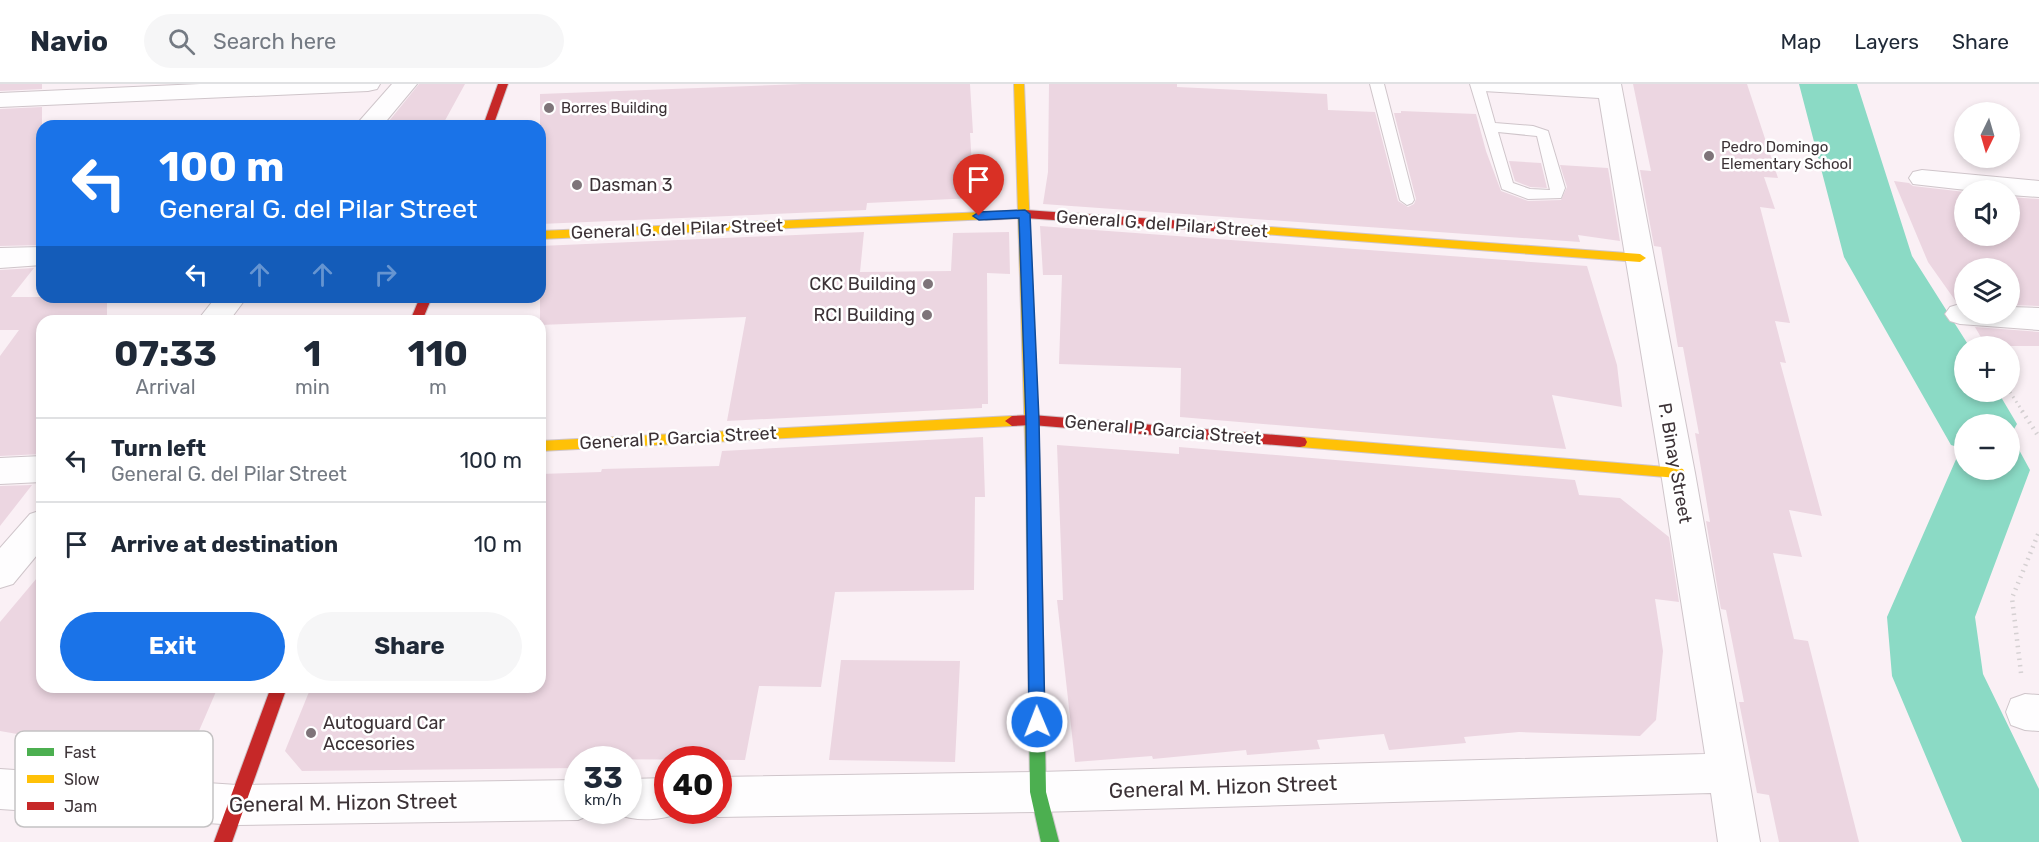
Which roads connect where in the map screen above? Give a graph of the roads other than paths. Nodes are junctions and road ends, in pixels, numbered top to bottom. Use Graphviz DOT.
graph roads {
  1 [pos="368,84"];
  2 [pos="405,84"];
  3 [pos="503,84"];
  4 [pos="1020,84"];
  5 [pos="1377,84"];
  6 [pos="1478,84"];
  7 [pos="1483,84"];
  8 [pos="1609,88"];
  9 [pos="0,100"];
  10 [pos="373,120"];
  11 [pos="490,120"];
  12 [pos="1490,127"];
  13 [pos="1923,178"];
  14 [pos="2039,189"];
  15 [pos="1407,200"];
  16 [pos="1025,214"];
  17 [pos="546,235"];
  18 [pos="36,256"];
  19 [pos="0,258"];
  20 [pos="1640,258"];
  21 [pos="226,303"];
  22 [pos="217,315"];
  23 [pos="2020,319"];
  24 [pos="2039,320"];
  25 [pos="1032,420"];
  26 [pos="546,446"];
  27 [pos="36,469"];
  28 [pos="0,471"];
  29 [pos="1677,473"];
  30 [pos="36,531"];
  31 [pos="0,573"];
  32 [pos="277,693"];
  33 [pos="1727,773"];
  34 [pos="0,789"];
  35 [pos="15,791"];
  36 [pos="1038,792"];
  37 [pos="732,797"];
  38 [pos="564,801"];
  39 [pos="213,821"];
  40 [pos="230,824"];
  41 [pos="1050,842"];
  42 [pos="1739,842"];
  1 -- 9 [label="street"];
  2 -- 10 [label="street"];
  3 -- 11 [label="street"];
  4 -- 16 [label="street"];
  5 -- 15 [label="lane"];
  6 -- 12 [label="lane"];
  7 -- 8 [label="street"];
  8 -- 20 [label="street, P. Binay Street"];
  12 -- 12 [label="lane"];
  13 -- 14 [label="street"];
  16 -- 17 [label="street, General G. del Pilar Street"];
  16 -- 20 [label="street, General G. del Pilar Street"];
  16 -- 25 [label="street"];
  18 -- 19 [label="street"];
  20 -- 29 [label="street, P. Binay Street"];
  21 -- 22 [label="street"];
  23 -- 24 [label="street"];
  25 -- 26 [label="street, General P. Garcia Street"];
  25 -- 29 [label="street, General P. Garcia Street"];
  25 -- 36 [label="street"];
  27 -- 28 [label="street"];
  29 -- 33 [label="street, P. Binay Street"];
  30 -- 31 [label="street"];
  32 -- 40 [label="street"];
  33 -- 36 [label="street, General M. Hizon Street"];
  33 -- 42 [label="street, P. Binay Street"];
  34 -- 35 [label="street, General M. Hizon Street"];
  36 -- 37 [label="street, General M. Hizon Street"];
  36 -- 41 [label="street"];
  38 -- 40 [label="street, General M. Hizon Street"];
  39 -- 40 [label="street, General M. Hizon Street"];
}
